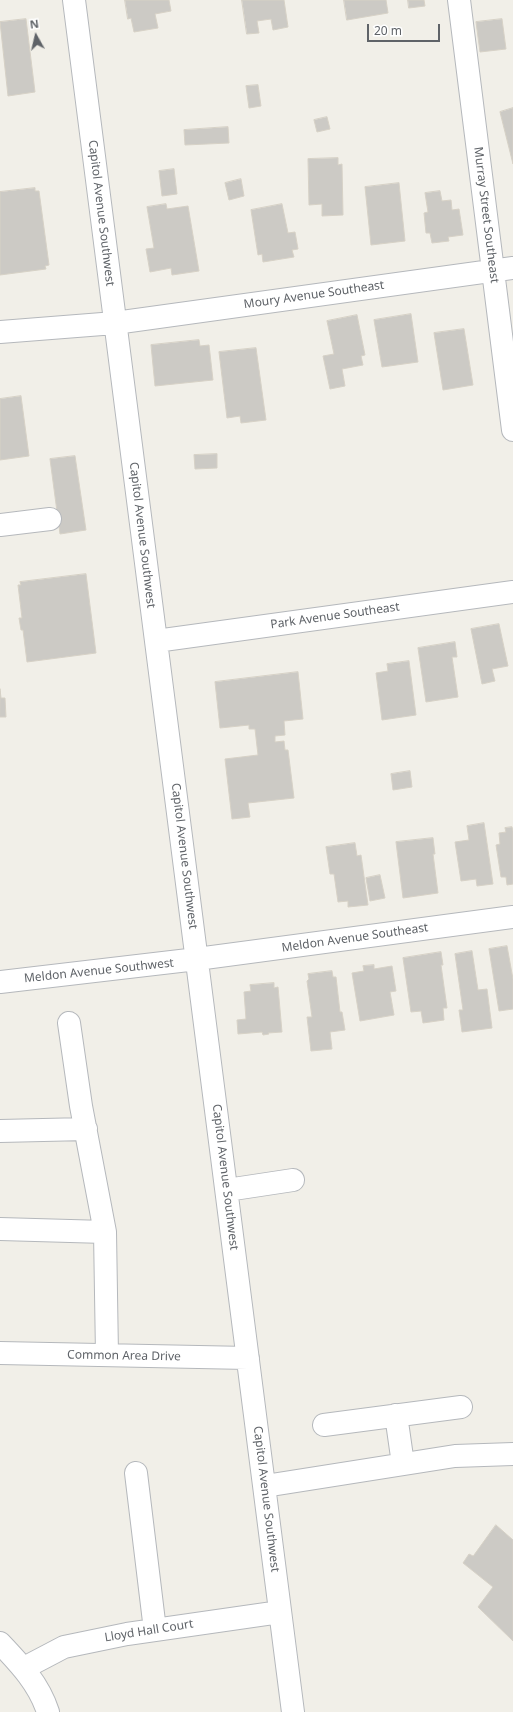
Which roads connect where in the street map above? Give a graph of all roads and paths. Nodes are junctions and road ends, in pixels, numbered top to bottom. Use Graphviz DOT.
graph roads {
  1 [pos="74,0"];
  2 [pos="459,0"];
  3 [pos="503,269"];
  4 [pos="115,322"];
  5 [pos="0,332"];
  6 [pos="513,430"];
  7 [pos="50,519"];
  8 [pos="0,525"];
  9 [pos="513,592"];
  10 [pos="156,641"];
  11 [pos="513,917"];
  12 [pos="197,959"];
  13 [pos="0,982"];
  14 [pos="69,1023"];
  15 [pos="86,1129"];
  16 [pos="0,1130"];
  17 [pos="293,1180"];
  18 [pos="227,1190"];
  19 [pos="0,1229"];
  20 [pos="105,1232"];
  21 [pos="0,1353"];
  22 [pos="106,1355"];
  23 [pos="248,1358"];
  24 [pos="461,1407"];
  25 [pos="396,1416"];
  26 [pos="324,1425"];
  27 [pos="513,1454"];
  28 [pos="403,1464"];
  29 [pos="136,1473"];
  30 [pos="264,1486"];
  31 [pos="280,1612"];
  32 [pos="155,1630"];
  33 [pos="0,1643"];
  34 [pos="24,1668"];
  35 [pos="48,1712"];
  36 [pos="293,1712"];
  1 -- 4 [label="street, Capitol Avenue Southwest"];
  2 -- 3 [label="street, Murray Street Southeast"];
  3 -- 4 [label="street, Moury Avenue Southeast"];
  3 -- 6 [label="street, Murray Street Southeast"];
  4 -- 5 [label="street, Moury Avenue Southeast"];
  4 -- 10 [label="street, Capitol Avenue Southwest"];
  7 -- 8 [label="street"];
  9 -- 10 [label="street, Park Avenue Southeast"];
  10 -- 12 [label="street, Capitol Avenue Southwest"];
  11 -- 12 [label="street, Meldon Avenue Southeast"];
  12 -- 13 [label="street, Meldon Avenue Southwest"];
  12 -- 18 [label="street, Capitol Avenue Southwest"];
  14 -- 15 [label="street"];
  15 -- 16 [label="street"];
  15 -- 20 [label="street"];
  17 -- 18 [label="street"];
  18 -- 23 [label="street, Capitol Avenue Southwest"];
  19 -- 20 [label="street"];
  20 -- 22 [label="street"];
  21 -- 22 [label="street, Common Area Drive"];
  22 -- 23 [label="street, Common Area Drive"];
  23 -- 30 [label="street, Capitol Avenue Southwest"];
  24 -- 25 [label="street"];
  25 -- 26 [label="street"];
  25 -- 28 [label="street"];
  27 -- 28 [label="street"];
  28 -- 30 [label="street"];
  29 -- 32 [label="street"];
  30 -- 31 [label="street, Capitol Avenue Southwest"];
  31 -- 32 [label="street, Lloyd Hall Court"];
  31 -- 36 [label="street, Capitol Avenue Southwest"];
  32 -- 34 [label="street, Lloyd Hall Court"];
  33 -- 34 [label="street"];
  34 -- 35 [label="street"];
}
